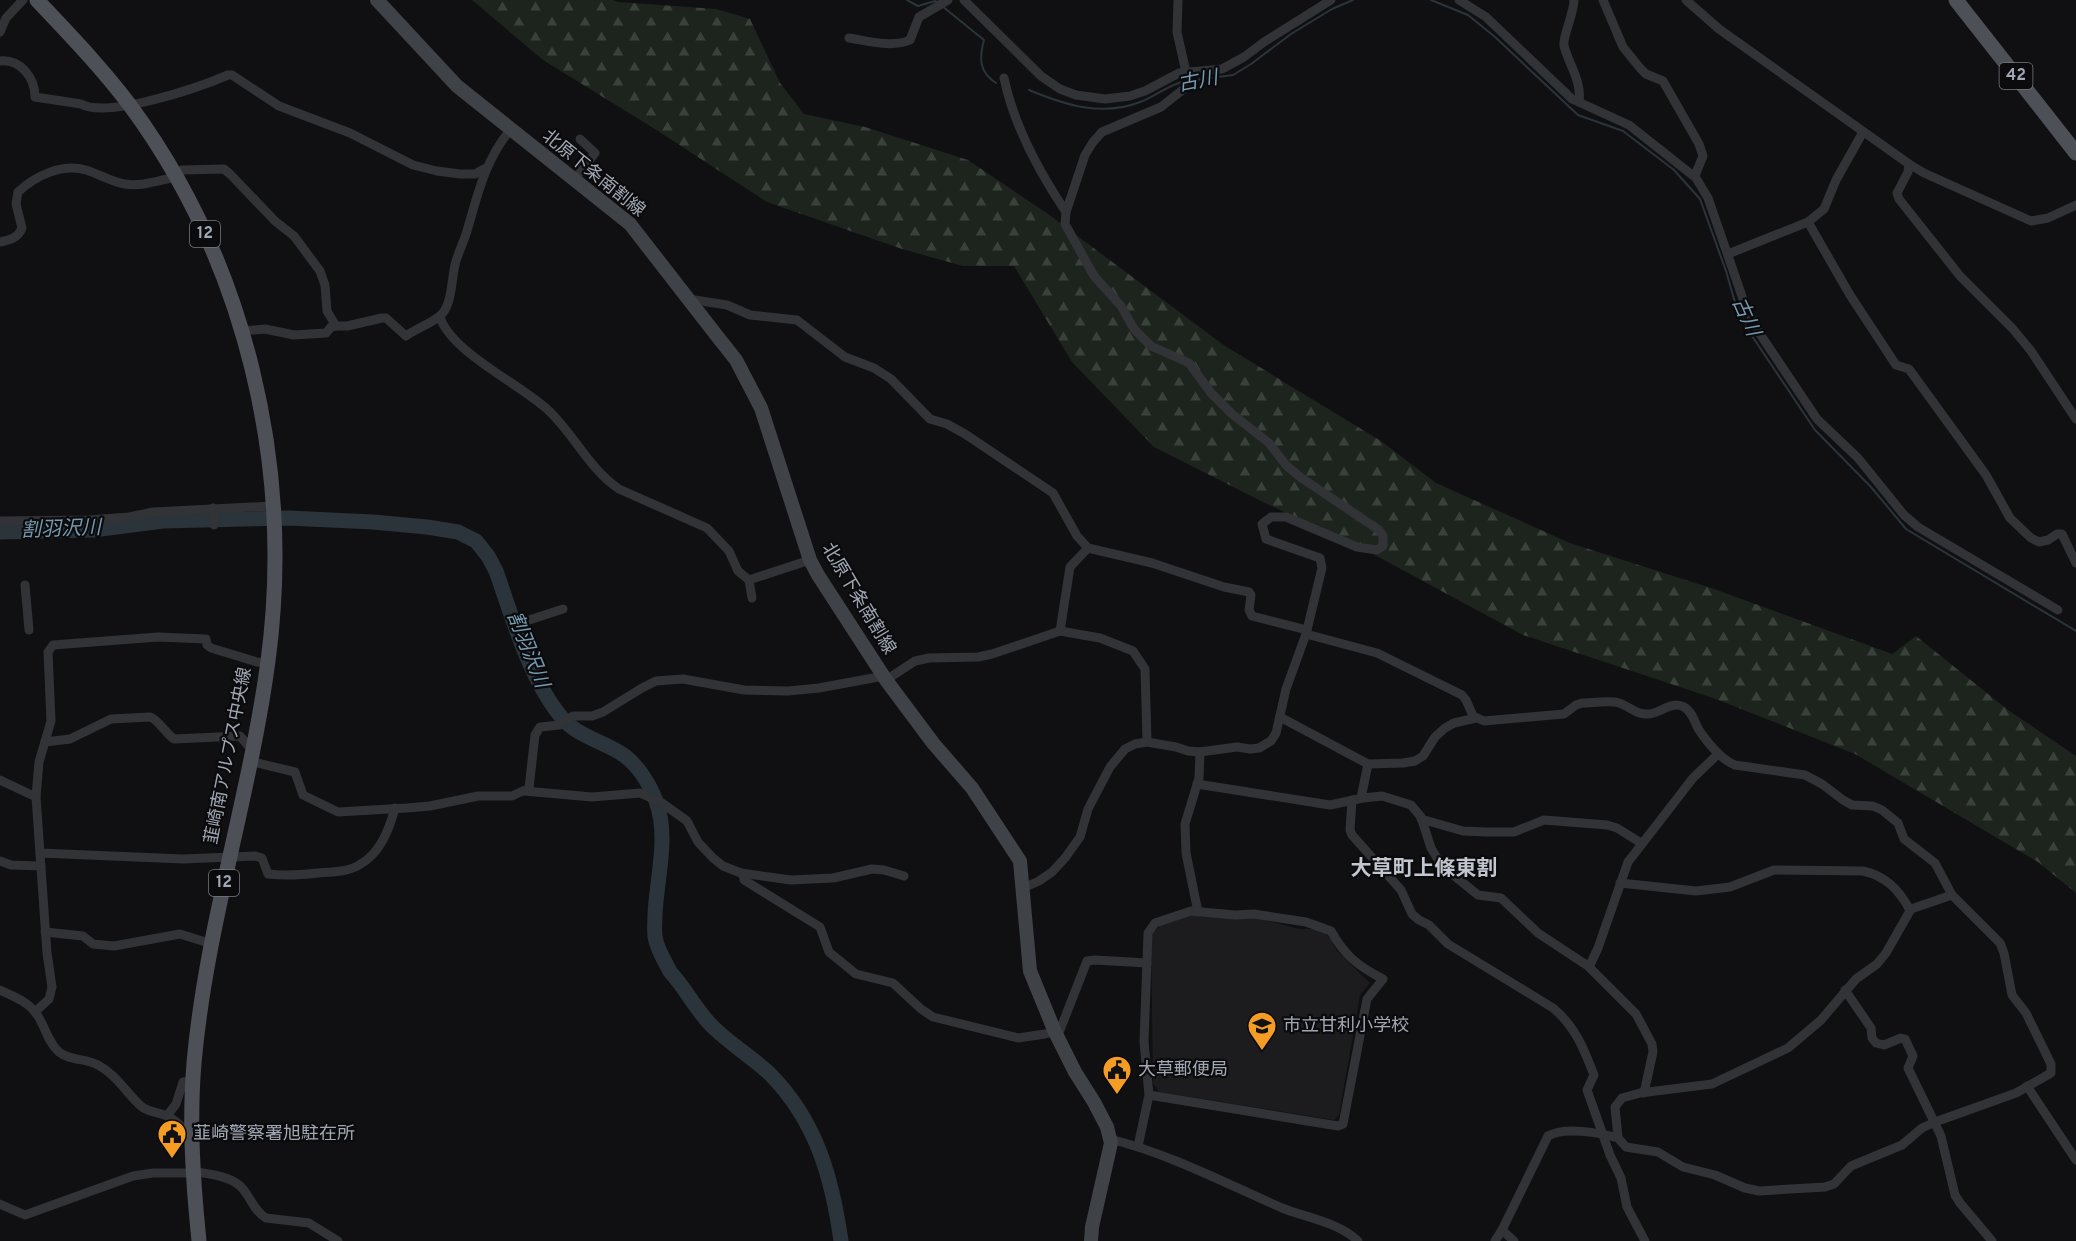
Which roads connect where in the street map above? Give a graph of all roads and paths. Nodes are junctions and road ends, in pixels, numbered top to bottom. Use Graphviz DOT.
graph roads {
  1 [pos="23,0"];
  2 [pos="37,0"];
  3 [pos="377,0"];
  4 [pos="964,0"];
  5 [pos="1178,0"];
  6 [pos="1331,0"];
  7 [pos="1459,0"];
  8 [pos="1574,0"];
  9 [pos="1603,0"];
  10 [pos="1686,0"];
  11 [pos="1956,0"];
  12 [pos="946,1"];
  13 [pos="0,32"];
  14 [pos="849,38"];
  15 [pos="0,49"];
  16 [pos="1,61"];
  17 [pos="1004,78"];
  18 [pos="1186,78"];
  19 [pos="1579,102"];
  20 [pos="130,105"];
  21 [pos="510,130"];
  22 [pos="1863,132"];
  23 [pos="580,139"];
  24 [pos="2076,153"];
  25 [pos="1909,164"];
  26 [pos="486,168"];
  27 [pos="1696,173"];
  28 [pos="174,175"];
  29 [pos="574,180"];
  30 [pos="2076,205"];
  31 [pos="1066,212"];
  32 [pos="1808,222"];
  33 [pos="0,242"];
  34 [pos="1728,254"];
  35 [pos="688,299"];
  36 [pos="440,317"];
  37 [pos="336,326"];
  38 [pos="242,331"];
  39 [pos="2076,419"];
  40 [pos="213,510"];
  41 [pos="273,516"];
  42 [pos="0,521"];
  43 [pos="214,525"];
  44 [pos="1088,548"];
  45 [pos="810,560"];
  46 [pos="2076,563"];
  47 [pos="749,580"];
  48 [pos="25,585"];
  49 [pos="752,598"];
  50 [pos="563,609"];
  51 [pos="2058,610"];
  52 [pos="523,621"];
  53 [pos="29,630"];
  54 [pos="1060,631"];
  55 [pos="1307,632"];
  56 [pos="268,663"];
  57 [pos="885,678"];
  58 [pos="1280,717"];
  59 [pos="1476,718"];
  60 [pos="45,742"];
  61 [pos="1147,742"];
  62 [pos="1200,752"];
  63 [pos="1718,754"];
  64 [pos="251,756"];
  65 [pos="1368,764"];
  66 [pos="0,780"];
  67 [pos="1197,784"];
  68 [pos="524,791"];
  69 [pos="36,797"];
  70 [pos="1357,799"];
  71 [pos="395,808"];
  72 [pos="1421,819"];
  73 [pos="1641,843"];
  74 [pos="40,853"];
  75 [pos="230,858"];
  76 [pos="0,861"];
  77 [pos="41,866"];
  78 [pos="741,873"];
  79 [pos="904,876"];
  80 [pos="1620,883"];
  81 [pos="1023,888"];
  82 [pos="1952,895"];
  83 [pos="1910,910"];
  84 [pos="1198,912"];
  85 [pos="45,932"];
  86 [pos="212,944"];
  87 [pos="1147,963"];
  88 [pos="1589,968"];
  89 [pos="0,990"];
  90 [pos="1845,990"];
  91 [pos="35,1012"];
  92 [pos="1055,1032"];
  93 [pos="193,1080"];
  94 [pos="2027,1086"];
  95 [pos="1644,1093"];
  96 [pos="1149,1095"];
  97 [pos="167,1116"];
  98 [pos="1935,1122"];
  99 [pos="1603,1134"];
  100 [pos="192,1137"];
  101 [pos="1618,1138"];
  102 [pos="1110,1139"];
  103 [pos="1138,1146"];
  104 [pos="2076,1160"];
  105 [pos="192,1172"];
  106 [pos="0,1204"];
  107 [pos="1502,1230"];
  108 [pos="199,1241"];
  109 [pos="338,1241"];
  110 [pos="1091,1241"];
  111 [pos="1358,1241"];
  112 [pos="1495,1241"];
  113 [pos="1514,1241"];
  114 [pos="1645,1241"];
  115 [pos="1992,1241"];
  1 -- 13 [label="street"];
  2 -- 20 [label="main road, 韮崎南アルプス中央線 / 12"];
  3 -- 21 [label="main road, 北原下条南割線"];
  4 -- 18 [label="street"];
  5 -- 18 [label="street"];
  6 -- 18 [label="street"];
  7 -- 19 [label="street"];
  8 -- 19 [label="street"];
  9 -- 27 [label="street"];
  10 -- 22 [label="street"];
  11 -- 24 [label="main road, 42"];
  12 -- 14 [label="street"];
  15 -- 16 [label="street"];
  16 -- 20 [label="street"];
  17 -- 31 [label="street"];
  18 -- 31 [label="street"];
  19 -- 34 [label="street"];
  20 -- 26 [label="street"];
  20 -- 28 [label="main road, 韮崎南アルプス中央線 / 12"];
  21 -- 26 [label="street"];
  21 -- 29 [label="main road, 北原下条南割線"];
  22 -- 25 [label="street"];
  22 -- 32 [label="street"];
  23 -- 29 [label="street"];
  25 -- 30 [label="street"];
  25 -- 39 [label="street"];
  26 -- 36 [label="street"];
  28 -- 33 [label="street"];
  28 -- 37 [label="street"];
  28 -- 38 [label="main road, 韮崎南アルプス中央線 / 12"];
  29 -- 35 [label="main road, 北原下条南割線"];
  31 -- 55 [label="street"];
  32 -- 34 [label="street"];
  32 -- 46 [label="street"];
  34 -- 51 [label="street"];
  35 -- 44 [label="street"];
  35 -- 45 [label="main road, 北原下条南割線"];
  36 -- 37 [label="street"];
  36 -- 47 [label="street"];
  37 -- 38 [label="street"];
  38 -- 41 [label="main road, 韮崎南アルプス中央線 / 12"];
  40 -- 41 [label="street"];
  40 -- 42 [label="street"];
  40 -- 43 [label="street"];
  41 -- 56 [label="main road, 韮崎南アルプス中央線 / 12"];
  44 -- 54 [label="street"];
  44 -- 55 [label="street"];
  45 -- 47 [label="street"];
  45 -- 57 [label="main road, 北原下条南割線"];
  47 -- 49 [label="street"];
  48 -- 53 [label="street"];
  50 -- 52 [label="street"];
  54 -- 57 [label="street"];
  54 -- 61 [label="street"];
  55 -- 58 [label="street"];
  55 -- 59 [label="street"];
  56 -- 60 [label="street"];
  56 -- 64 [label="main road, 韮崎南アルプス中央線 / 12"];
  57 -- 68 [label="street"];
  57 -- 81 [label="main road, 北原下条南割線"];
  58 -- 62 [label="street"];
  58 -- 65 [label="street"];
  59 -- 63 [label="street"];
  59 -- 65 [label="street"];
  60 -- 64 [label="street"];
  60 -- 69 [label="street"];
  61 -- 62 [label="street"];
  61 -- 81 [label="street"];
  62 -- 67 [label="street"];
  63 -- 73 [label="street"];
  63 -- 82 [label="street"];
  64 -- 71 [label="street"];
  64 -- 75 [label="main road, 韮崎南アルプス中央線 / 12"];
  65 -- 70 [label="street"];
  66 -- 69 [label="street"];
  67 -- 70 [label="street"];
  67 -- 84 [label="street"];
  68 -- 71 [label="street"];
  68 -- 78 [label="street"];
  69 -- 74 [label="street"];
  70 -- 72 [label="street"];
  70 -- 99 [label="street"];
  71 -- 75 [label="street"];
  72 -- 73 [label="street"];
  72 -- 88 [label="street"];
  73 -- 80 [label="street"];
  74 -- 75 [label="street"];
  74 -- 77 [label="street"];
  75 -- 86 [label="main road, 韮崎南アルプス中央線 / 12"];
  76 -- 77 [label="street"];
  77 -- 85 [label="street"];
  78 -- 79 [label="street"];
  78 -- 92 [label="street"];
  80 -- 83 [label="street"];
  80 -- 88 [label="street"];
  81 -- 92 [label="main road, 北原下条南割線"];
  82 -- 83 [label="street"];
  82 -- 94 [label="street"];
  83 -- 90 [label="street"];
  84 -- 87 [label="street"];
  84 -- 96 [label="street"];
  85 -- 86 [label="street"];
  85 -- 91 [label="street"];
  86 -- 93 [label="main road, 韮崎南アルプス中央線 / 12"];
  87 -- 92 [label="street"];
  87 -- 96 [label="street"];
  88 -- 95 [label="street"];
  89 -- 91 [label="street"];
  90 -- 95 [label="street"];
  90 -- 98 [label="street"];
  91 -- 97 [label="street"];
  92 -- 102 [label="main road, 北原下条南割線"];
  93 -- 97 [label="street"];
  93 -- 100 [label="main road, 韮崎南アルプス中央線 / 12"];
  94 -- 98 [label="street"];
  94 -- 104 [label="street"];
  95 -- 101 [label="street"];
  96 -- 103 [label="street"];
  97 -- 100 [label="street"];
  98 -- 101 [label="street"];
  98 -- 115 [label="street"];
  99 -- 101 [label="street"];
  99 -- 107 [label="street"];
  99 -- 114 [label="street"];
  100 -- 105 [label="main road, 韮崎南アルプス中央線 / 12"];
  102 -- 103 [label="street"];
  102 -- 110 [label="main road"];
  103 -- 111 [label="street"];
  105 -- 106 [label="street"];
  105 -- 108 [label="main road, 韮崎南アルプス中央線 / 12"];
  105 -- 109 [label="street"];
  107 -- 112 [label="street"];
  107 -- 113 [label="street"];
}
